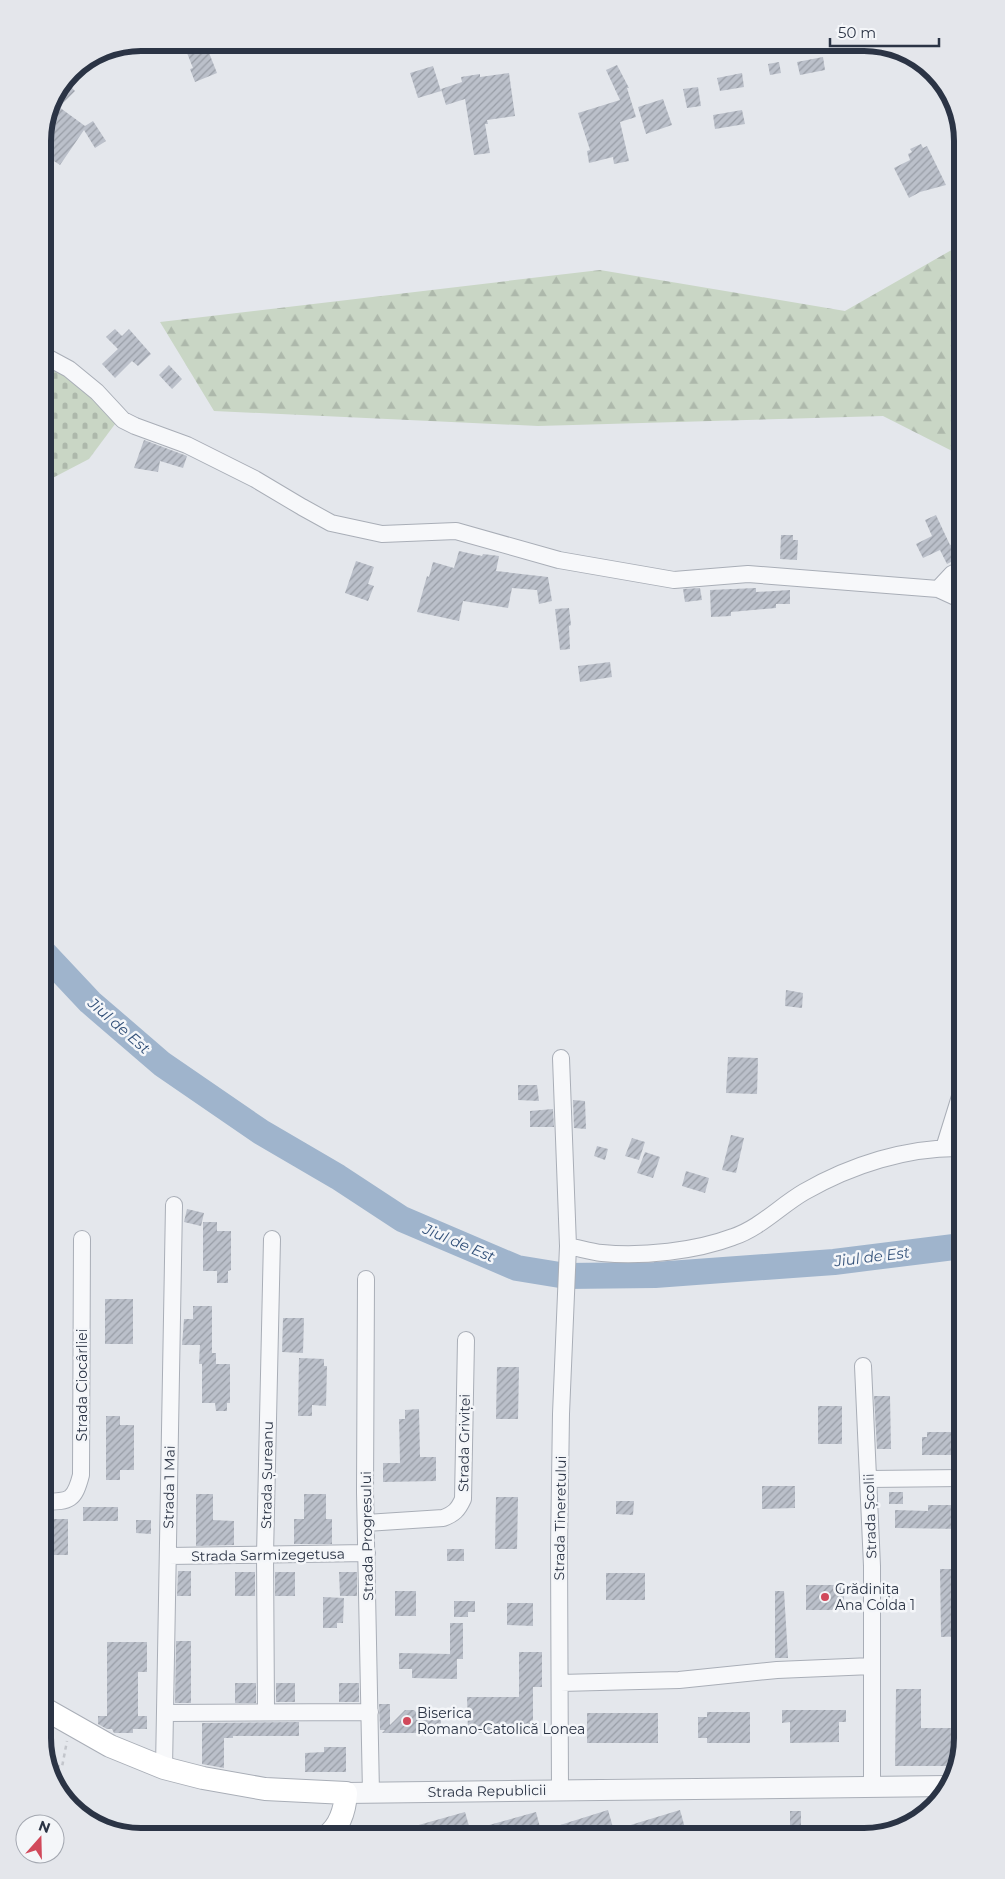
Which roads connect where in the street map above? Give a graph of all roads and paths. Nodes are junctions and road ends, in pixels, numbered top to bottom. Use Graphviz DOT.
graph roads {
  1 [pos="51,360"];
  2 [pos="954,573"];
  3 [pos="938,589"];
  4 [pos="954,596"];
  5 [pos="560,1058"];
  6 [pos="954,1116"];
  7 [pos="944,1148"];
  8 [pos="954,1148"];
  9 [pos="174,1205"];
  10 [pos="272,1239"];
  11 [pos="82,1240"];
  12 [pos="568,1251"];
  13 [pos="366,1279"];
  14 [pos="466,1340"];
  15 [pos="863,1366"];
  16 [pos="954,1478"];
  17 [pos="869,1479"];
  18 [pos="51,1502"];
  19 [pos="366,1523"];
  20 [pos="367,1553"];
  21 [pos="265,1555"];
  22 [pos="168,1556"];
  23 [pos="872,1666"];
  24 [pos="560,1683"];
  25 [pos="266,1711"];
  26 [pos="370,1712"];
  27 [pos="51,1713"];
  28 [pos="166,1713"];
  29 [pos="67,1737"];
  30 [pos="56,1766"];
  31 [pos="164,1768"];
  32 [pos="872,1786"];
  33 [pos="940,1786"];
  34 [pos="560,1790"];
  35 [pos="346,1793"];
  36 [pos="371,1793"];
  37 [pos="334,1828"];
  1 -- 3 [label="street"];
  2 -- 3 [label="street"];
  3 -- 4 [label="street"];
  5 -- 12 [label="street, Strada Tineretului"];
  6 -- 7 [label="street"];
  7 -- 8 [label="street"];
  7 -- 12 [label="street"];
  9 -- 22 [label="street, Strada 1 Mai"];
  10 -- 21 [label="street, Strada Șureanu"];
  11 -- 18 [label="street, Strada Ciocârliei"];
  12 -- 24 [label="street, Strada Tineretului"];
  13 -- 19 [label="street, Strada Progresului"];
  14 -- 19 [label="street, Strada Griviței"];
  15 -- 17 [label="street, Strada Școlii"];
  16 -- 17 [label="street"];
  17 -- 23 [label="street, Strada Școlii"];
  19 -- 20 [label="street, Strada Progresului"];
  20 -- 21 [label="street, Strada Sarmizegetusa"];
  20 -- 26 [label="street, Strada Progresului"];
  21 -- 22 [label="street, Strada Sarmizegetusa"];
  21 -- 25 [label="street, Strada Șureanu"];
  22 -- 28 [label="street, Strada 1 Mai"];
  23 -- 24 [label="street"];
  23 -- 32 [label="street, Strada Școlii"];
  24 -- 34 [label="street, Strada Tineretului"];
  25 -- 26 [label="street"];
  25 -- 28 [label="street"];
  26 -- 36 [label="street, Strada Progresului"];
  27 -- 31 [label="main road, Strada Republicii"];
  28 -- 31 [label="street, Strada 1 Mai"];
  29 -- 30 [label="path"];
  31 -- 35 [label="main road, Strada Republicii"];
  32 -- 33 [label="street, Strada Republicii"];
  32 -- 34 [label="street, Strada Republicii"];
  34 -- 36 [label="street, Strada Republicii"];
  35 -- 36 [label="street, Strada Republicii"];
  35 -- 37 [label="main road"];
}
